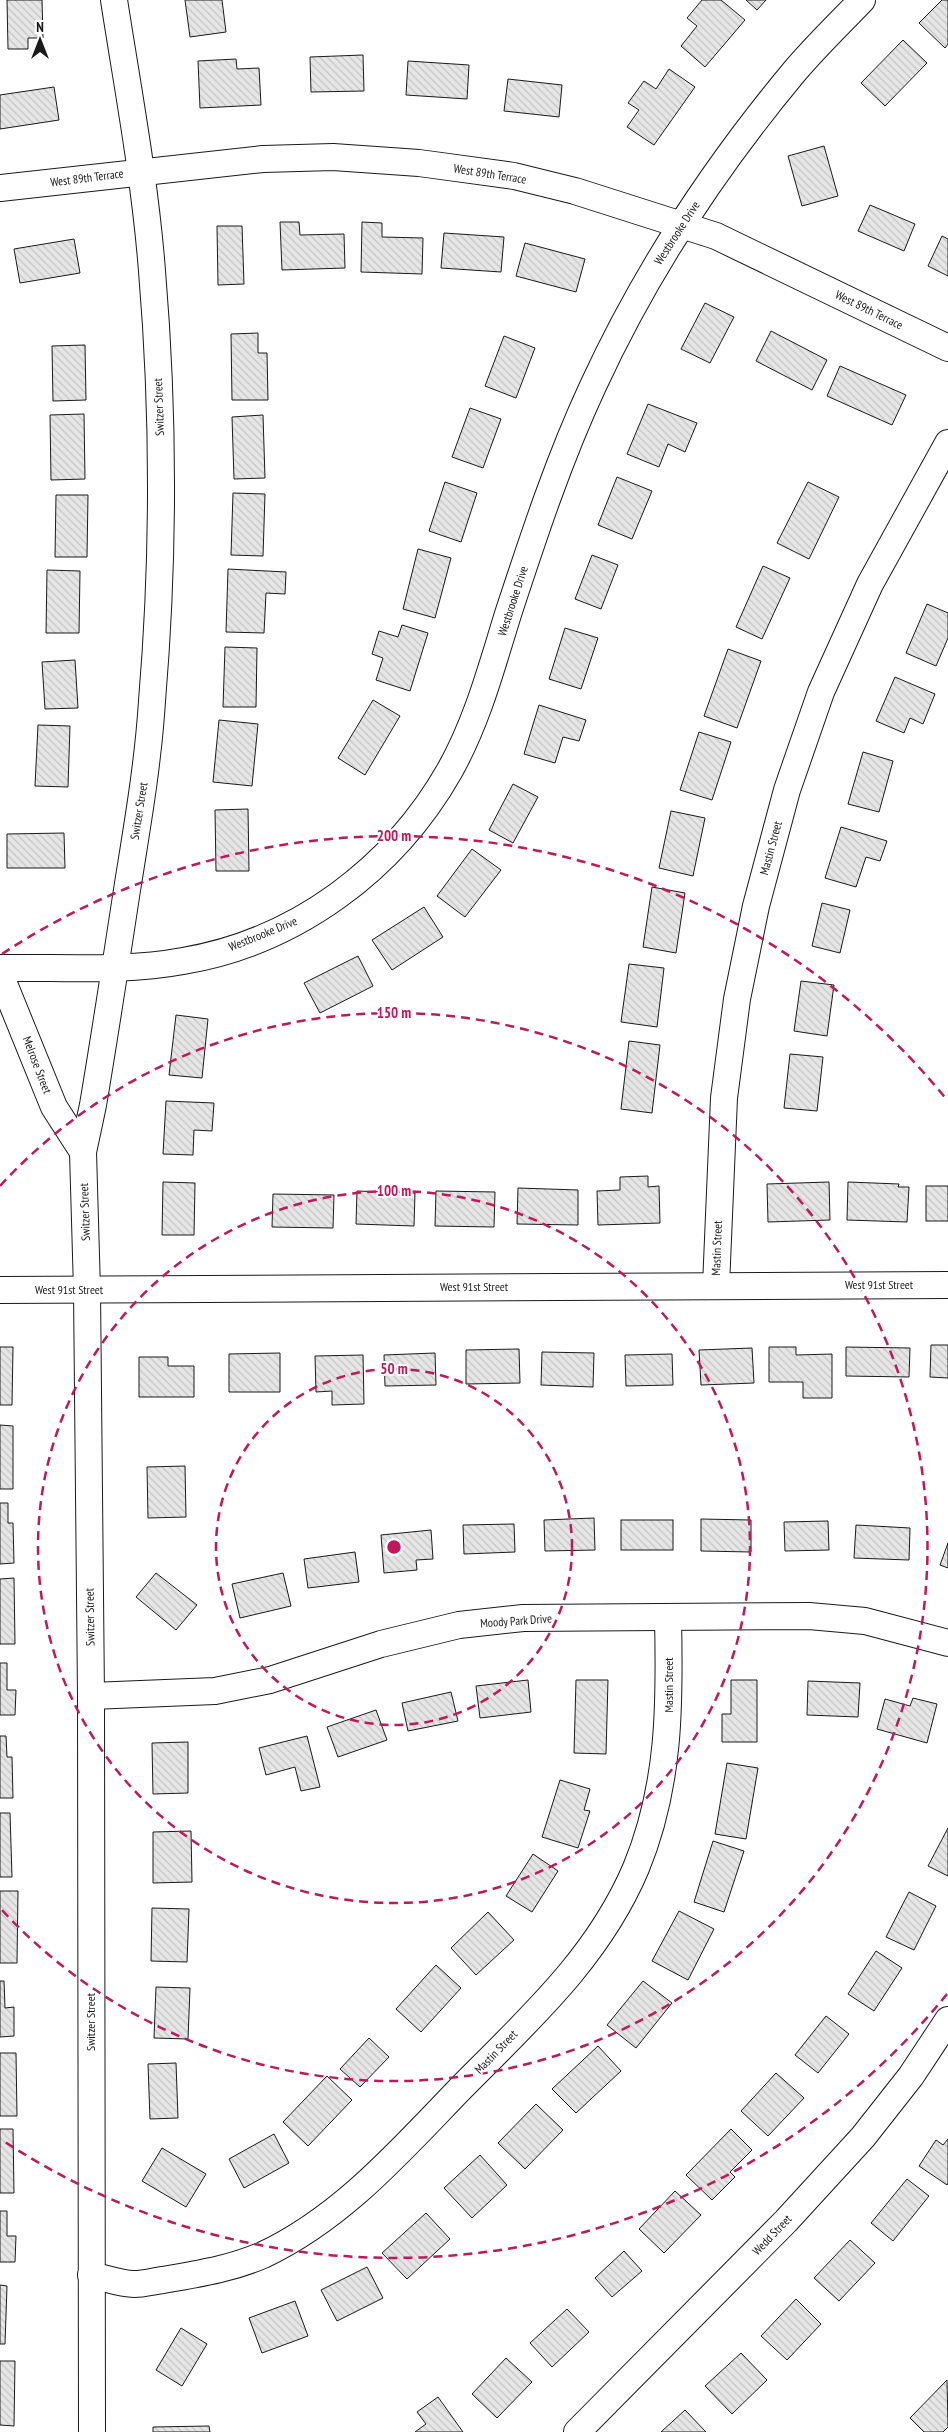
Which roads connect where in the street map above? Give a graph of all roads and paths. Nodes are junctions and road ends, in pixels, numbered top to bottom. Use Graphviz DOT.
graph roads {
  1 [pos="114,0"];
  2 [pos="862,0"];
  3 [pos="141,171"];
  4 [pos="0,188"];
  5 [pos="683,224"];
  6 [pos="948,348"];
  7 [pos="948,443"];
  8 [pos="115,967"];
  9 [pos="0,968"];
  10 [pos="0,974"];
  11 [pos="83,1152"];
  12 [pos="948,1284"];
  13 [pos="716,1286"];
  14 [pos="0,1290"];
  15 [pos="87,1290"];
  16 [pos="668,1618"];
  17 [pos="948,1643"];
  18 [pos="91,1696"];
  19 [pos="948,2020"];
  20 [pos="91,2275"];
  21 [pos="92,2432"];
  22 [pos="577,2432"];
  1 -- 3 [label="street, Switzer Street"];
  2 -- 5 [label="street, Westbrooke Drive"];
  3 -- 4 [label="street, West 89th Terrace"];
  3 -- 5 [label="street, West 89th Terrace"];
  3 -- 8 [label="street, Switzer Street"];
  5 -- 6 [label="street, West 89th Terrace"];
  5 -- 8 [label="street, Westbrooke Drive"];
  7 -- 13 [label="street, Mastin Street"];
  8 -- 9 [label="street, Westbrooke Drive"];
  8 -- 11 [label="street, Switzer Street"];
  10 -- 11 [label="street, Melrose Street"];
  11 -- 15 [label="street, Switzer Street"];
  12 -- 13 [label="street, West 91st Street"];
  13 -- 15 [label="street, West 91st Street"];
  14 -- 15 [label="street, West 91st Street"];
  15 -- 18 [label="street, Switzer Street"];
  16 -- 17 [label="street, Moody Park Drive"];
  16 -- 18 [label="street, Moody Park Drive"];
  16 -- 20 [label="street, Mastin Street"];
  18 -- 20 [label="street, Switzer Street"];
  19 -- 22 [label="street, Wedd Street"];
  20 -- 21 [label="street, Switzer Street"];
}
